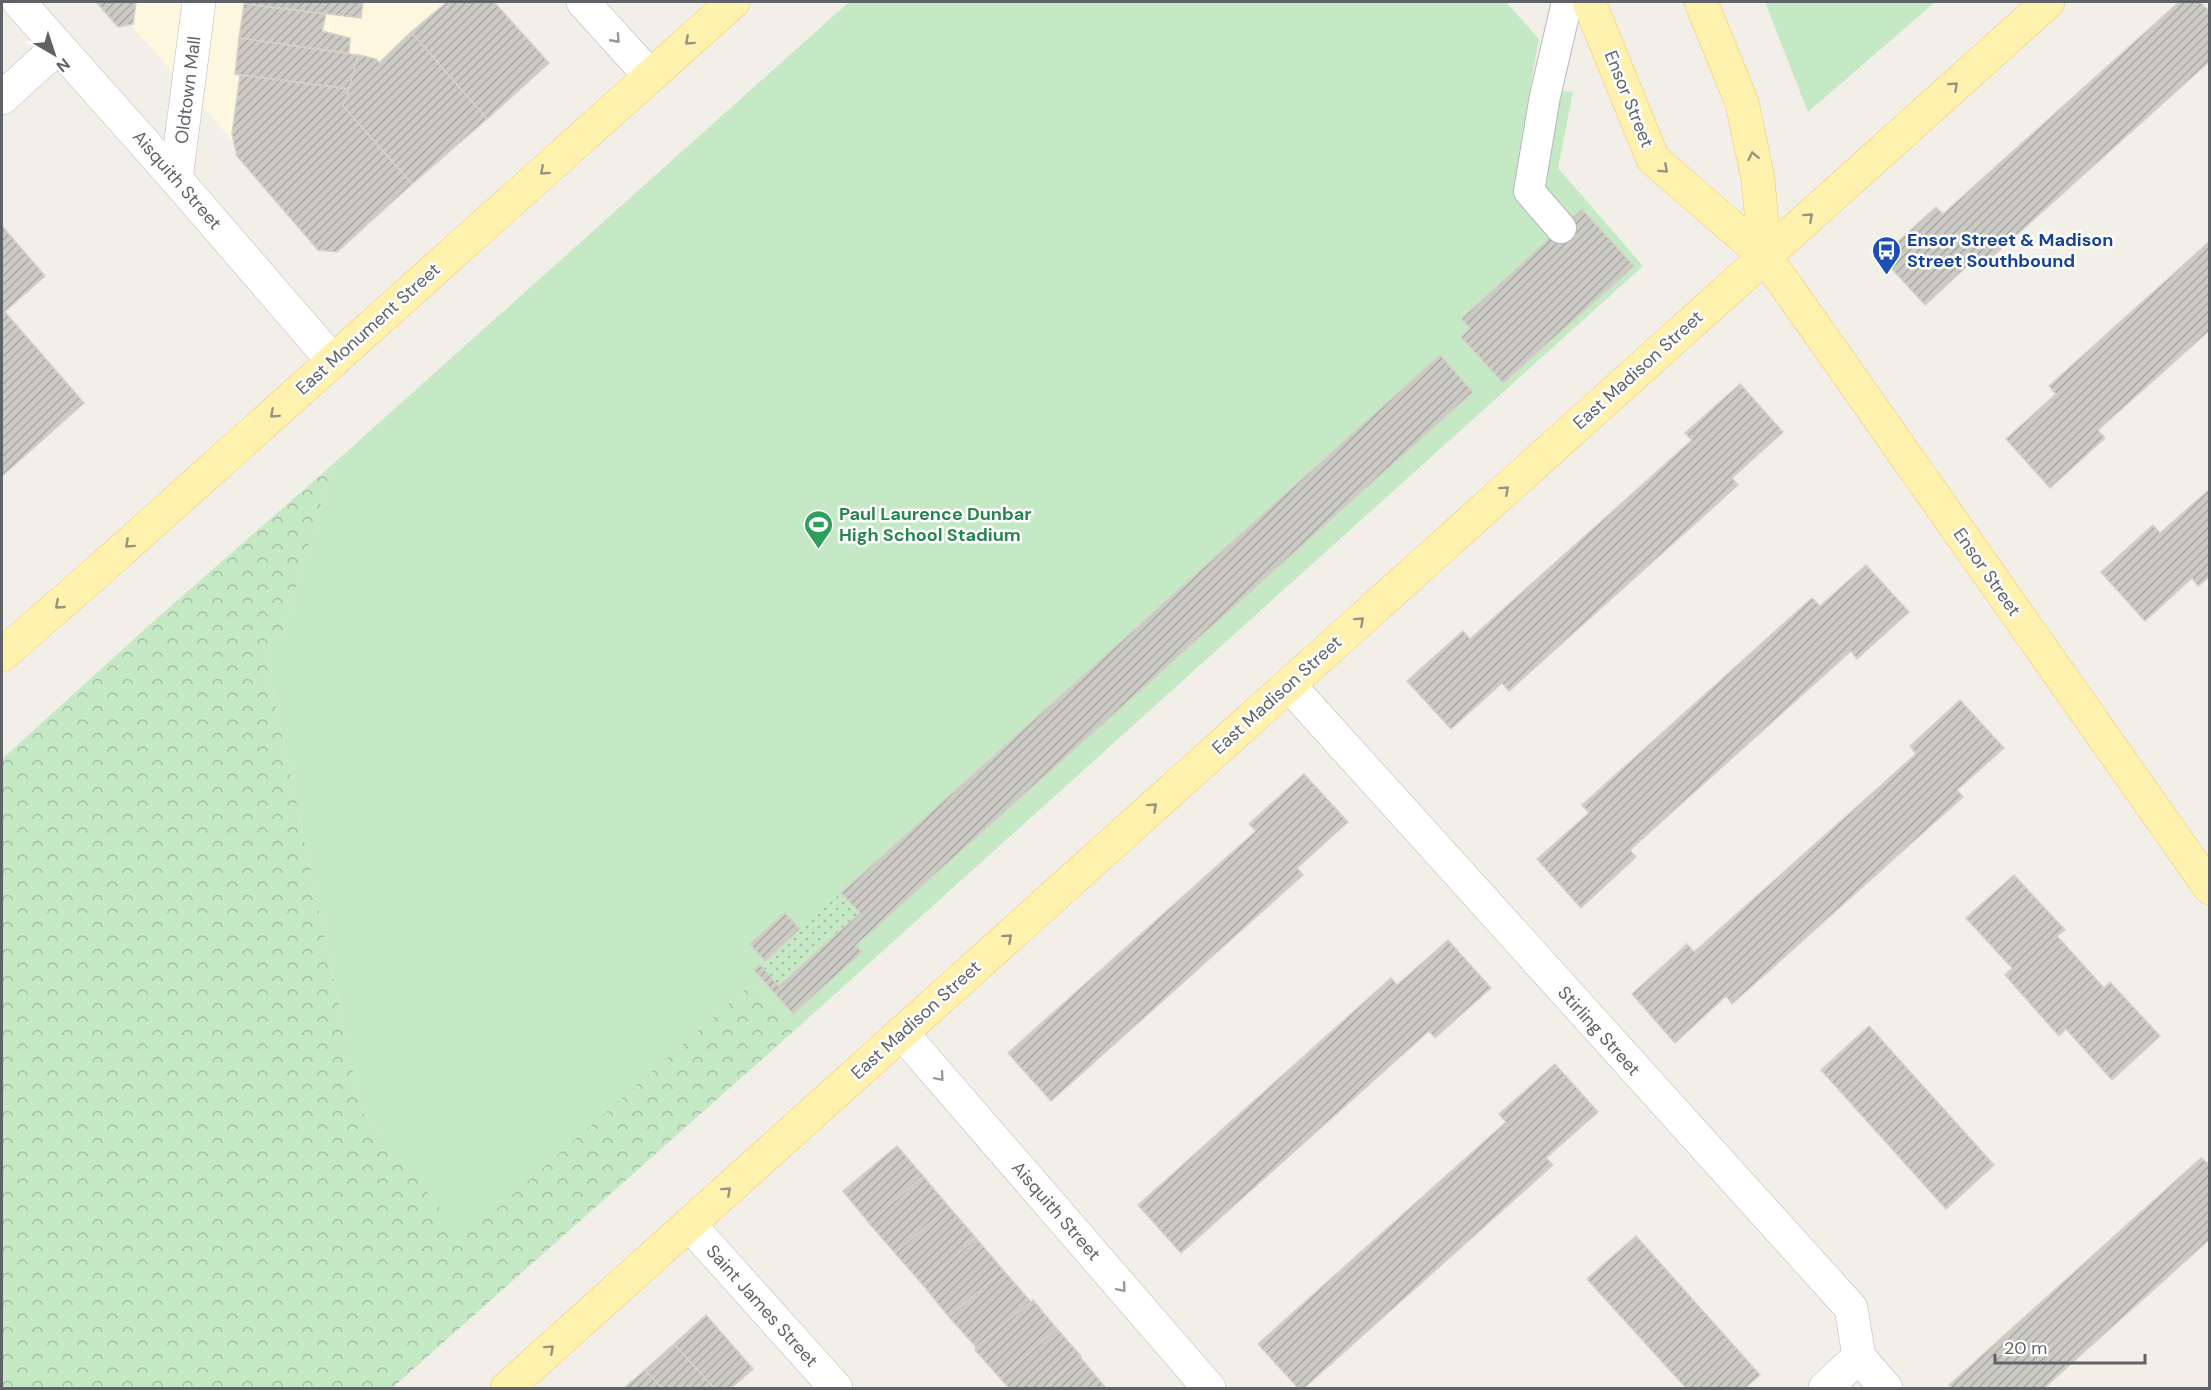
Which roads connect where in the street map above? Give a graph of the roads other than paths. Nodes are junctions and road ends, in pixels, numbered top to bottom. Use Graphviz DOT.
graph roads {
  1 [pos="19,2"];
  2 [pos="199,2"];
  3 [pos="583,2"];
  4 [pos="733,2"];
  5 [pos="1567,2"];
  6 [pos="1589,2"];
  7 [pos="1701,2"];
  8 [pos="2048,2"];
  9 [pos="58,47"];
  10 [pos="650,76"];
  11 [pos="2,98"];
  12 [pos="176,179"];
  13 [pos="1561,228"];
  14 [pos="1765,256"];
  15 [pos="333,361"];
  16 [pos="2,655"];
  17 [pos="1289,685"];
  18 [pos="2210,888"];
  19 [pos="902,1033"];
  20 [pos="689,1224"];
  21 [pos="1859,1357"];
  22 [pos="507,1389"];
  23 [pos="836,1389"];
  24 [pos="1209,1389"];
  25 [pos="1825,1389"];
  26 [pos="1886,1389"];
  1 -- 9 [label="street, Aisquith Street"];
  2 -- 12 [label="street, Oldtown Mall"];
  3 -- 10 [label="street, one-way"];
  4 -- 10 [label="main road, East Monument Street, one-way"];
  5 -- 13 [label="lane"];
  6 -- 14 [label="main road, Ensor Street, one-way"];
  14 -- 7 [label="main road, Ensor Street, one-way"];
  14 -- 8 [label="main road, East Madison Street, one-way"];
  9 -- 11 [label="street"];
  9 -- 12 [label="street, Aisquith Street"];
  10 -- 15 [label="main road, East Monument Street, one-way"];
  12 -- 15 [label="street, Aisquith Street"];
  17 -- 14 [label="main road, East Madison Street, one-way"];
  14 -- 18 [label="main road, Ensor Street"];
  15 -- 16 [label="main road, East Monument Street, one-way"];
  19 -- 17 [label="main road, East Madison Street, one-way"];
  17 -- 21 [label="street, Stirling Street"];
  20 -- 19 [label="main road, East Madison Street, one-way"];
  19 -- 24 [label="street, Aisquith Street, one-way"];
  22 -- 20 [label="main road, East Madison Street, one-way"];
  20 -- 23 [label="street, Saint James Street"];
  21 -- 25 [label="street"];
  21 -- 26 [label="street"];
}
